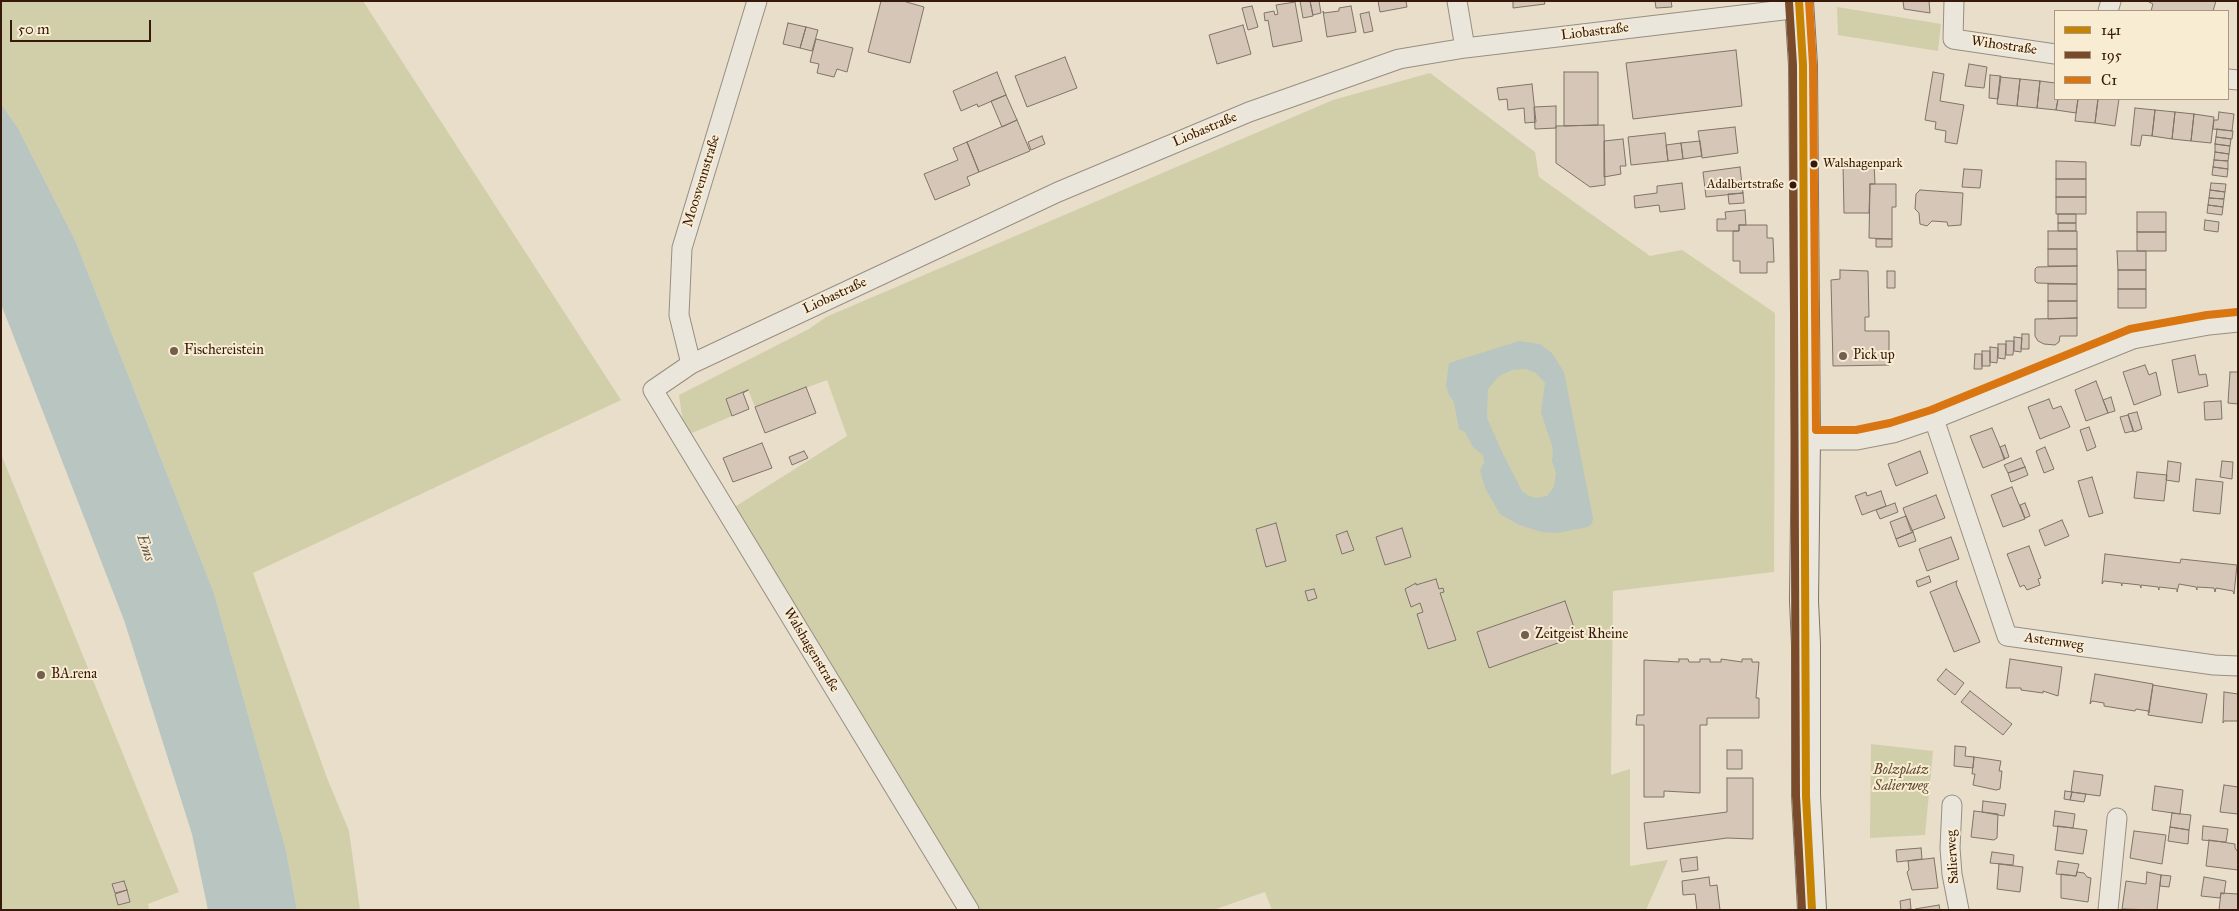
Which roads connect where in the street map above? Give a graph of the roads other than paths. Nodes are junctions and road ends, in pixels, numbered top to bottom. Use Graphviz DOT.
graph roads {
  1 [pos="757,1"];
  2 [pos="1457,1"];
  3 [pos="1954,1"];
  4 [pos="1799,5"];
  5 [pos="1465,48"];
  6 [pos="2054,54"];
  7 [pos="2238,322"];
  8 [pos="690,364"];
  9 [pos="653,390"];
  10 [pos="1934,419"];
  11 [pos="1806,440"];
  12 [pos="2238,666"];
  13 [pos="1952,804"];
  14 [pos="2117,818"];
  15 [pos="969,910"];
  16 [pos="1812,910"];
  17 [pos="1959,910"];
  18 [pos="2108,910"];
  1 -- 8 [label="street, Moosvennstraße"];
  2 -- 5 [label="street"];
  3 -- 6 [label="street, Wihostraße"];
  4 -- 5 [label="street, Liobastraße"];
  4 -- 11 [label="main road"];
  5 -- 8 [label="street, Liobastraße"];
  7 -- 10 [label="street"];
  8 -- 9 [label="street, Liobastraße"];
  9 -- 15 [label="street, Walshagenstraße"];
  10 -- 11 [label="street"];
  10 -- 12 [label="street, Asternweg"];
  11 -- 16 [label="main road"];
  13 -- 17 [label="street, Salierweg"];
  14 -- 18 [label="street"];
}
